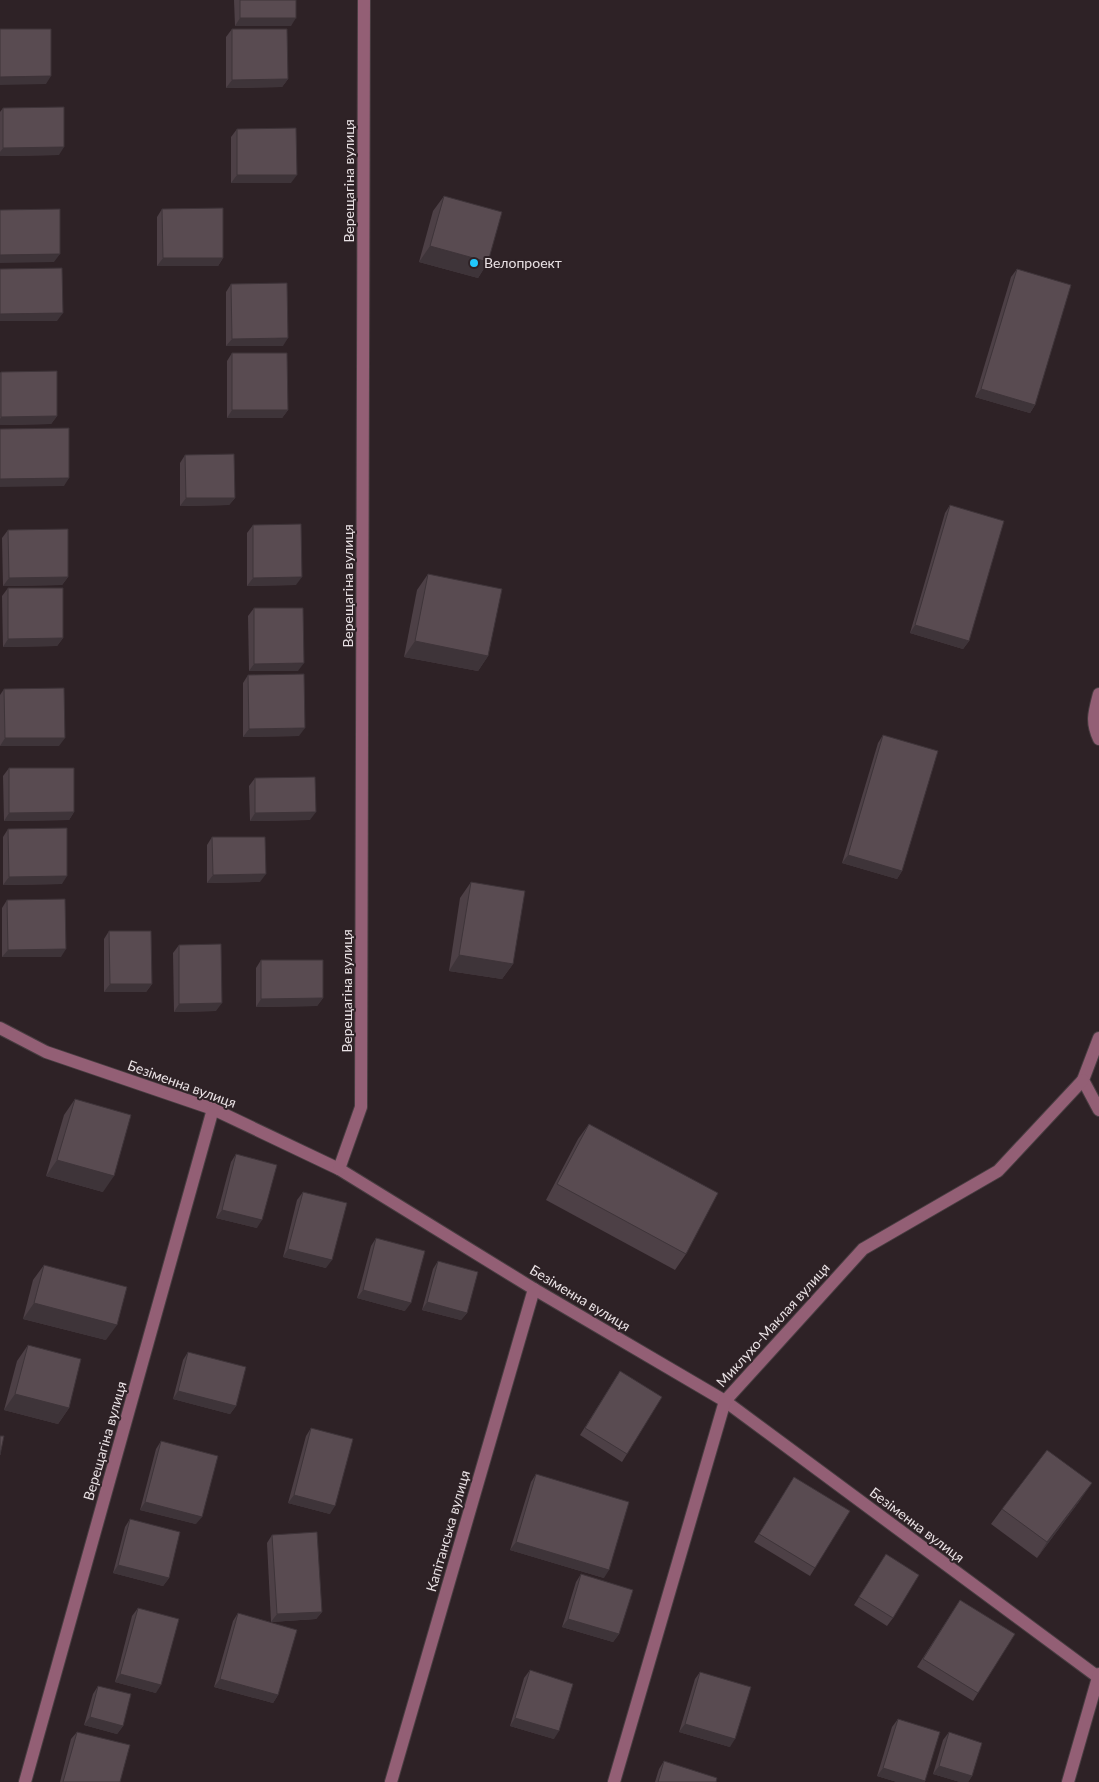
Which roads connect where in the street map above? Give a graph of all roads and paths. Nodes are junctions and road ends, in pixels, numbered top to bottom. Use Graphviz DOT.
graph roads {
  1 [pos="364,0"];
  2 [pos="1099,694"];
  3 [pos="1099,740"];
  4 [pos="0,1028"];
  5 [pos="1099,1038"];
  6 [pos="1083,1080"];
  7 [pos="214,1109"];
  8 [pos="1099,1110"];
  9 [pos="339,1169"];
  10 [pos="534,1289"];
  11 [pos="725,1400"];
  12 [pos="1098,1676"];
  13 [pos="25,1782"];
  14 [pos="391,1782"];
  15 [pos="614,1782"];
  16 [pos="1068,1782"];
  1 -- 9 [label="street, Верещагіна вулиця"];
  2 -- 3 [label="street"];
  4 -- 7 [label="street, Безіменна вулиця"];
  5 -- 6 [label="street"];
  6 -- 8 [label="street"];
  6 -- 11 [label="street, Миклухо-Маклая вулиця"];
  7 -- 9 [label="street, Безіменна вулиця"];
  7 -- 13 [label="street, Верещагіна вулиця"];
  9 -- 10 [label="street, Безіменна вулиця"];
  10 -- 11 [label="street, Безіменна вулиця"];
  10 -- 14 [label="street, Капітанська вулиця"];
  11 -- 12 [label="street, Безіменна вулиця"];
  11 -- 15 [label="street, Миклухо-Маклая вулиця"];
  12 -- 16 [label="street"];
}
